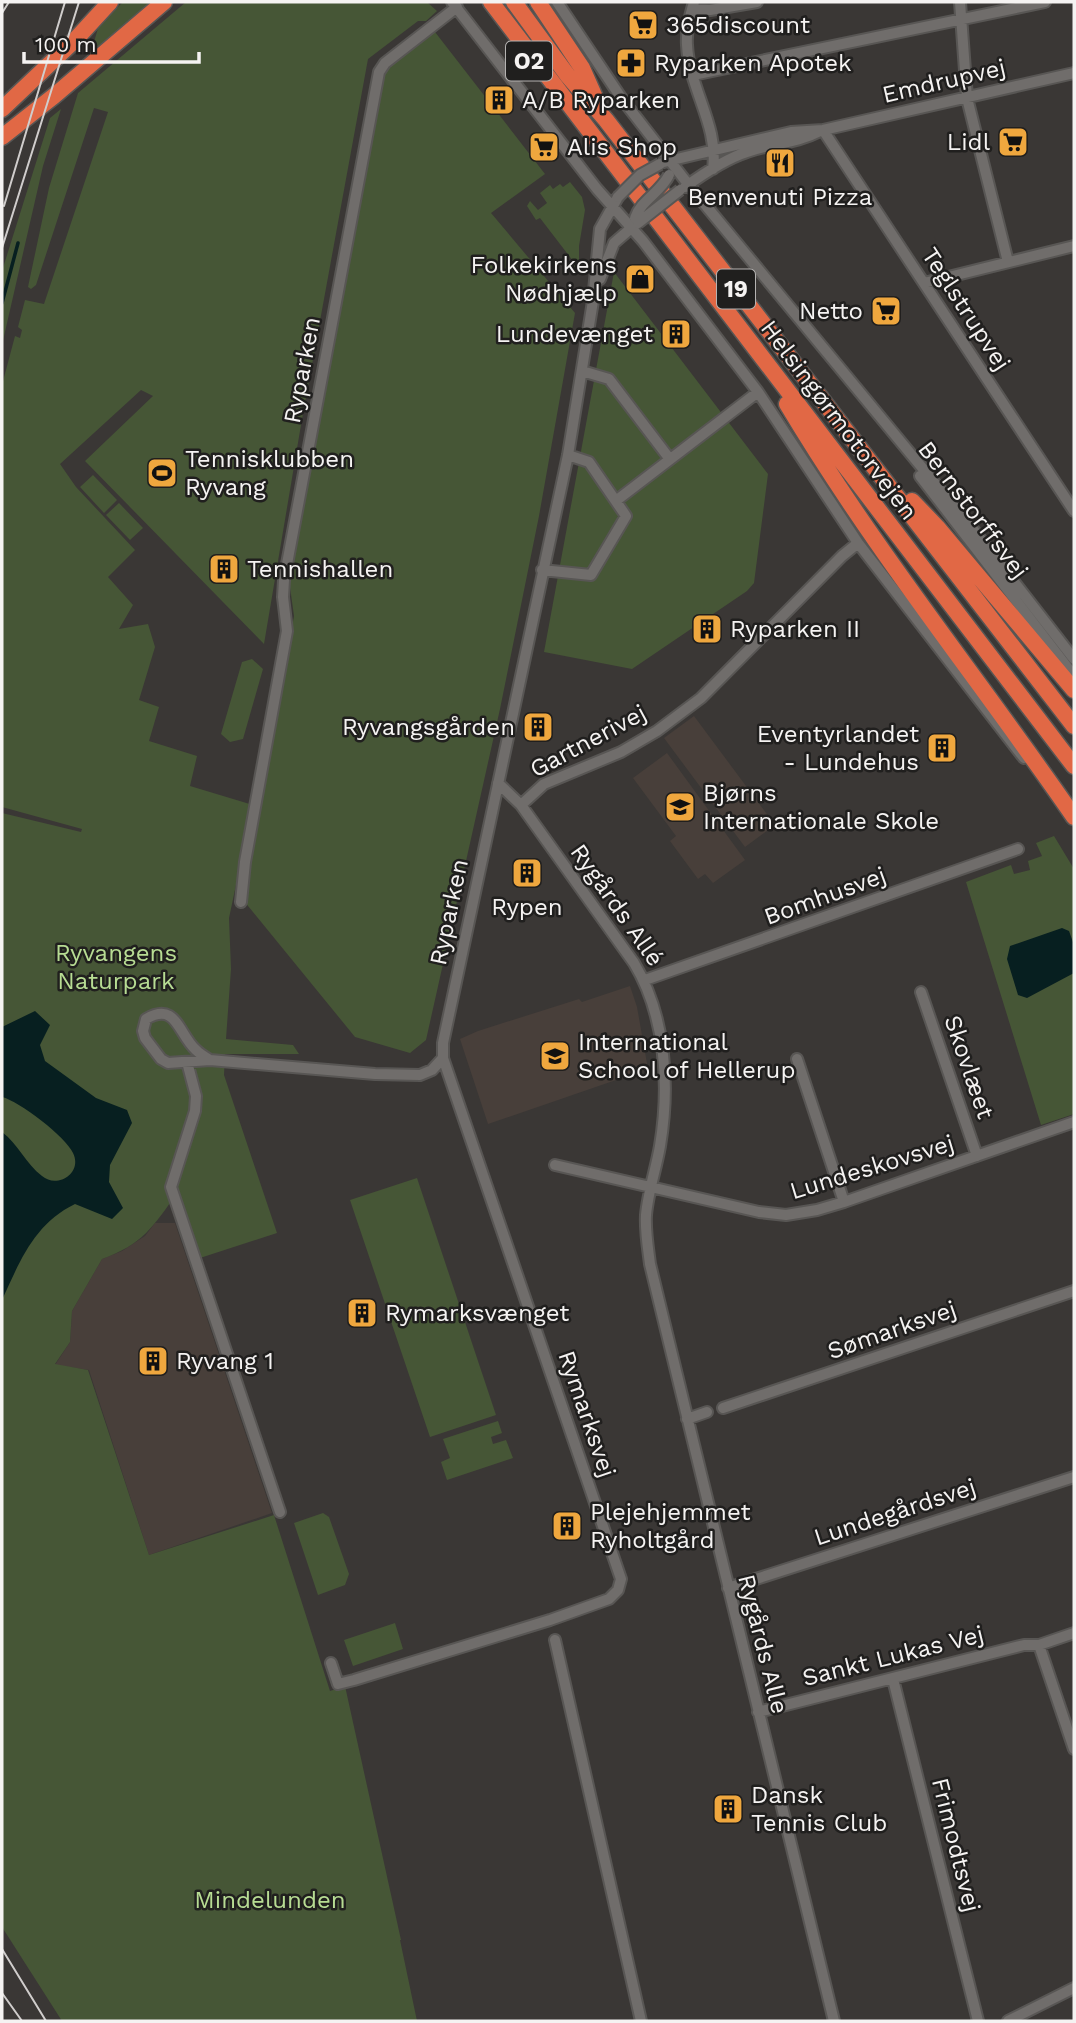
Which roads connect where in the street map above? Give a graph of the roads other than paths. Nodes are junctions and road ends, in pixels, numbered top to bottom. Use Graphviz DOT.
graph roads {
  1 [pos="110,2"];
  2 [pos="164,2"];
  3 [pos="479,2"];
  4 [pos="491,2"];
  5 [pos="514,2"];
  6 [pos="557,2"];
  7 [pos="757,2"];
  8 [pos="960,2"];
  9 [pos="1045,2"];
  10 [pos="454,4"];
  11 [pos="693,5"];
  12 [pos="542,8"];
  13 [pos="961,18"];
  14 [pos="1074,73"];
  15 [pos="693,75"];
  16 [pos="967,98"];
  17 [pos="2,109"];
  18 [pos="580,120"];
  19 [pos="606,120"];
  20 [pos="823,130"];
  21 [pos="2,137"];
  22 [pos="716,150"];
  23 [pos="665,162"];
  24 [pos="713,169"];
  25 [pos="684,187"];
  26 [pos="615,201"];
  27 [pos="635,223"];
  28 [pos="1074,246"];
  29 [pos="1007,262"];
  30 [pos="924,283"];
  31 [pos="593,301"];
  32 [pos="750,342"];
  33 [pos="839,368"];
  34 [pos="582,371"];
  35 [pos="758,392"];
  36 [pos="568,454"];
  37 [pos="867,457"];
  38 [pos="669,458"];
  39 [pos="617,500"];
  40 [pos="1074,511"];
  41 [pos="858,543"];
  42 [pos="542,570"];
  43 [pos="1074,659"];
  44 [pos="1074,676"];
  45 [pos="1074,690"];
  46 [pos="1074,726"];
  47 [pos="1074,766"];
  48 [pos="498,783"];
  49 [pos="521,805"];
  50 [pos="1074,818"];
  51 [pos="1018,849"];
  52 [pos="241,902"];
  53 [pos="645,980"];
  54 [pos="921,992"];
  55 [pos="443,1058"];
  56 [pos="797,1059"];
  57 [pos="210,1060"];
  58 [pos="187,1062"];
  59 [pos="664,1069"];
  60 [pos="1074,1122"];
  61 [pos="977,1156"];
  62 [pos="555,1165"];
  63 [pos="652,1187"];
  64 [pos="844,1202"];
  65 [pos="1074,1291"];
  66 [pos="723,1408"];
  67 [pos="707,1412"];
  68 [pos="687,1419"];
  69 [pos="1074,1477"];
  70 [pos="280,1513"];
  71 [pos="728,1588"];
  72 [pos="1074,1633"];
  73 [pos="555,1640"];
  74 [pos="1039,1645"];
  75 [pos="331,1663"];
  76 [pos="892,1679"];
  77 [pos="758,1713"];
  78 [pos="1074,1749"];
  79 [pos="1074,1988"];
  80 [pos="640,2021"];
  81 [pos="835,2021"];
  82 [pos="978,2021"];
  83 [pos="1009,2021"];
  1 -- 17 [label="highway"];
  2 -- 21 [label="highway"];
  3 -- 18 [label="highway, O2"];
  4 -- 18 [label="highway, Helsingørmotorvejen / 19"];
  5 -- 19 [label="highway, Helsingørmotorvejen / 19"];
  6 -- 23 [label="street"];
  7 -- 11 [label="street"];
  8 -- 13 [label="street"];
  9 -- 13 [label="street"];
  10 -- 26 [label="street"];
  10 -- 52 [label="street, Ryparken"];
  11 -- 15 [label="street"];
  12 -- 19 [label="highway, O2"];
  13 -- 15 [label="street"];
  13 -- 16 [label="street"];
  14 -- 16 [label="street, Emdrupvej"];
  15 -- 22 [label="street"];
  16 -- 20 [label="street, Emdrupvej"];
  16 -- 29 [label="street"];
  18 -- 32 [label="highway, Helsingørmotorvejen / 19"];
  19 -- 37 [label="highway, Helsingørmotorvejen / 19"];
  20 -- 22 [label="street, Emdrupvej"];
  20 -- 24 [label="street, Emdrupvej"];
  20 -- 30 [label="street, Teglstrupvej"];
  22 -- 23 [label="street, Emdrupvej"];
  22 -- 24 [label="street"];
  23 -- 25 [label="street"];
  23 -- 26 [label="street, Emdrupvej, bridge"];
  23 -- 27 [label="street, bridge"];
  24 -- 25 [label="street, Emdrupvej"];
  25 -- 27 [label="street, Emdrupvej, bridge"];
  25 -- 33 [label="street"];
  26 -- 27 [label="street"];
  26 -- 31 [label="street, Ryparken"];
  27 -- 31 [label="street, Ryparken"];
  27 -- 35 [label="street"];
  28 -- 29 [label="street"];
  29 -- 30 [label="street"];
  30 -- 40 [label="street, Teglstrupvej"];
  31 -- 34 [label="street, Ryparken"];
  32 -- 47 [label="highway, Helsingørmotorvejen / 19"];
  32 -- 50 [label="highway"];
  33 -- 43 [label="street"];
  33 -- 44 [label="street, Bernstorffsvej"];
  34 -- 36 [label="street, Ryparken"];
  34 -- 38 [label="street"];
  35 -- 38 [label="street"];
  35 -- 41 [label="street"];
  36 -- 39 [label="street"];
  36 -- 42 [label="street, Ryparken"];
  37 -- 45 [label="highway"];
  37 -- 46 [label="highway, Helsingørmotorvejen / 19"];
  38 -- 39 [label="street"];
  39 -- 42 [label="street"];
  41 -- 49 [label="street, Gartnerivej"];
  41 -- 50 [label="street"];
  42 -- 48 [label="street, Ryparken"];
  48 -- 49 [label="street, Rygårds Allé"];
  48 -- 55 [label="street, Ryparken"];
  49 -- 53 [label="street, Rygårds Allé"];
  51 -- 53 [label="street, Bomhusvej"];
  53 -- 59 [label="street, Rygårds Allé"];
  54 -- 61 [label="street, Skovlæet"];
  55 -- 57 [label="street"];
  55 -- 75 [label="street, Rymarksvej"];
  56 -- 64 [label="street"];
  57 -- 58 [label="street"];
  57 -- 58 [label="street"];
  58 -- 70 [label="street"];
  59 -- 63 [label="street, Rygårds Alle"];
  60 -- 61 [label="street, Lundeskovsvej"];
  61 -- 64 [label="street, Lundeskovsvej"];
  62 -- 63 [label="street, Lundeskovsvej"];
  63 -- 64 [label="street, Lundeskovsvej"];
  63 -- 68 [label="street, Rygårds Alle"];
  65 -- 66 [label="street, Sømarksvej"];
  67 -- 68 [label="street"];
  68 -- 71 [label="street, Rygårds Alle"];
  69 -- 71 [label="street, Lundegårdsvej"];
  71 -- 77 [label="street, Rygårds Alle"];
  72 -- 74 [label="street, Sankt Lukas Vej"];
  73 -- 80 [label="street"];
  74 -- 76 [label="street, Sankt Lukas Vej"];
  74 -- 78 [label="street"];
  76 -- 77 [label="street, Sankt Lukas Vej"];
  76 -- 82 [label="street, Frimodtsvej"];
  77 -- 81 [label="street, Rygårds Alle"];
  79 -- 83 [label="street"];
}
